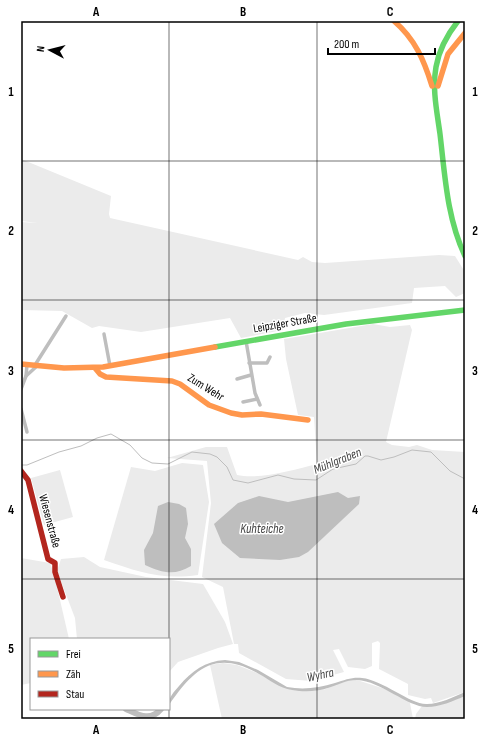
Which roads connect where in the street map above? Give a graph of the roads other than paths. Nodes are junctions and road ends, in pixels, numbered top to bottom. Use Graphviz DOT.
graph roads {
  1 [pos="394,21"];
  2 [pos="458,22"];
  3 [pos="465,33"];
  4 [pos="435,98"];
  5 [pos="465,256"];
  6 [pos="465,310"];
  7 [pos="66,316"];
  8 [pos="104,334"];
  9 [pos="246,341"];
  10 [pos="270,357"];
  11 [pos="249,363"];
  12 [pos="24,365"];
  13 [pos="110,366"];
  14 [pos="35,367"];
  15 [pos="95,368"];
  16 [pos="251,375"];
  17 [pos="26,376"];
  18 [pos="237,379"];
  19 [pos="21,389"];
  20 [pos="257,399"];
  21 [pos="243,402"];
  22 [pos="260,405"];
  23 [pos="21,409"];
  24 [pos="21,414"];
  25 [pos="308,420"];
  26 [pos="27,432"];
  27 [pos="21,471"];
  28 [pos="63,597"];
  1 -- 4 [label="main road"];
  2 -- 4 [label="main road"];
  3 -- 4 [label="main road"];
  4 -- 5 [label="main road"];
  6 -- 9 [label="main road, Leipziger Straße"];
  7 -- 14 [label="street"];
  8 -- 13 [label="street"];
  9 -- 11 [label="street"];
  9 -- 13 [label="main road, Leipziger Straße"];
  10 -- 11 [label="street"];
  11 -- 16 [label="street"];
  12 -- 14 [label="main road, Leipziger Straße"];
  12 -- 17 [label="street"];
  13 -- 15 [label="main road, Leipziger Straße"];
  14 -- 15 [label="main road, Leipziger Straße"];
  14 -- 17 [label="street"];
  15 -- 25 [label="main road, Zum Wehr"];
  16 -- 18 [label="street"];
  16 -- 20 [label="street"];
  17 -- 19 [label="street"];
  20 -- 21 [label="street"];
  20 -- 22 [label="street"];
  23 -- 24 [label="street"];
  24 -- 26 [label="street"];
  27 -- 28 [label="main road, Wiesenstraße"];
}
